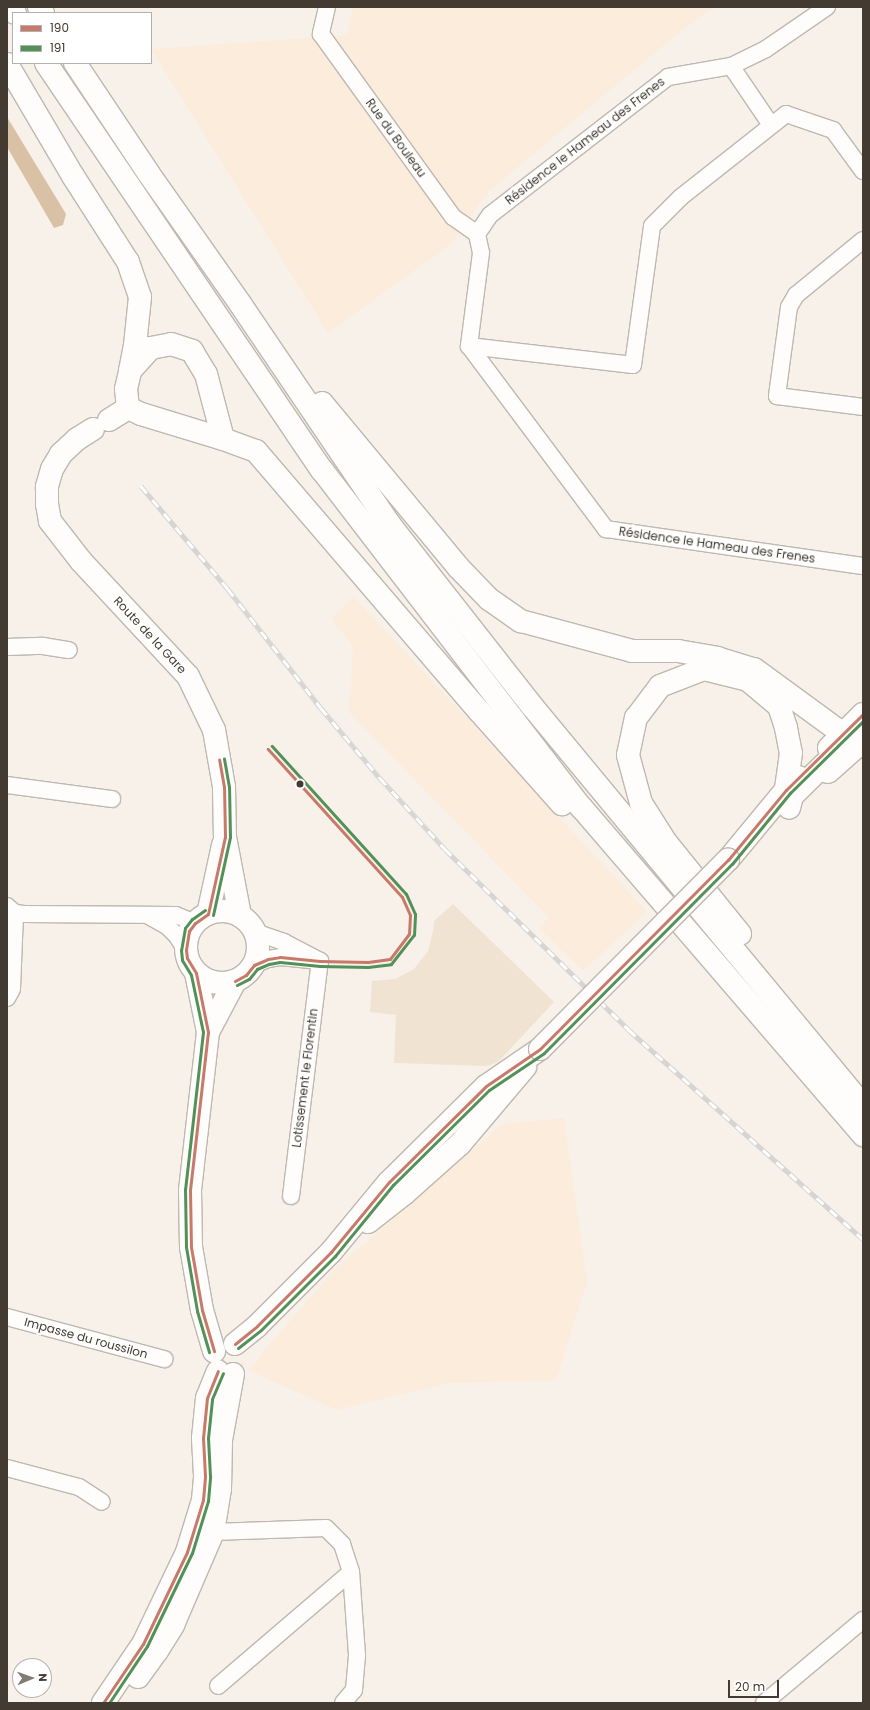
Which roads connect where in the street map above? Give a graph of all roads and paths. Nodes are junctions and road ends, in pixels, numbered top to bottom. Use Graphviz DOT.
graph roads {
  1 [pos="327,7"];
  2 [pos="827,7"];
  3 [pos="7,64"];
  4 [pos="47,64"];
  5 [pos="76,64"];
  6 [pos="732,66"];
  7 [pos="772,125"];
  8 [pos="863,171"];
  9 [pos="477,234"];
  10 [pos="863,240"];
  11 [pos="241,305"];
  12 [pos="469,346"];
  13 [pos="130,371"];
  14 [pos="863,407"];
  15 [pos="128,408"];
  16 [pos="223,439"];
  17 [pos="863,566"];
  18 [pos="7,647"];
  19 [pos="69,650"];
  20 [pos="863,714"];
  21 [pos="853,737"];
  22 [pos="7,784"];
  23 [pos="112,799"];
  24 [pos="787,799"];
  25 [pos="225,837"];
  26 [pos="11,909"];
  27 [pos="147,915"];
  28 [pos="240,916"];
  29 [pos="201,919"];
  30 [pos="255,932"];
  31 [pos="186,950"];
  32 [pos="320,961"];
  33 [pos="254,965"];
  34 [pos="196,973"];
  35 [pos="235,981"];
  36 [pos="7,998"];
  37 [pos="208,1032"];
  38 [pos="779,1038"];
  39 [pos="540,1049"];
  40 [pos="486,1086"];
  41 [pos="863,1087"];
  42 [pos="863,1106"];
  43 [pos="863,1135"];
  44 [pos="456,1139"];
  45 [pos="397,1174"];
  46 [pos="291,1196"];
  47 [pos="331,1252"];
  48 [pos="7,1316"];
  49 [pos="227,1355"];
  50 [pos="164,1359"];
  51 [pos="204,1438"];
  52 [pos="7,1468"];
  53 [pos="102,1502"];
  54 [pos="209,1532"];
  55 [pos="186,1552"];
  56 [pos="351,1572"];
  57 [pos="863,1620"];
  58 [pos="218,1686"];
  59 [pos="102,1703"];
  60 [pos="120,1703"];
  61 [pos="343,1703"];
  62 [pos="764,1703"];
  1 -- 9 [label="street, Rue du Bouleau"];
  2 -- 6 [label="street, Résidence le Hameau des Frenes"];
  3 -- 13 [label="main road"];
  4 -- 38 [label="main road"];
  5 -- 11 [label="main road"];
  6 -- 7 [label="street"];
  6 -- 9 [label="street, Résidence le Hameau des Frenes"];
  7 -- 8 [label="street"];
  7 -- 12 [label="street"];
  9 -- 12 [label="street"];
  10 -- 14 [label="street"];
  11 -- 21 [label="main road"];
  11 -- 42 [label="main road"];
  12 -- 17 [label="street, Résidence le Hameau des Frenes"];
  13 -- 15 [label="main road"];
  13 -- 16 [label="main road"];
  15 -- 16 [label="main road"];
  15 -- 25 [label="main road, Route de la Gare"];
  16 -- 38 [label="main road"];
  18 -- 19 [label="street"];
  20 -- 21 [label="main road"];
  21 -- 24 [label="main road"];
  22 -- 23 [label="street"];
  24 -- 39 [label="main road, bridge"];
  24 -- 41 [label="main road"];
  25 -- 28 [label="main road, Route de la Gare"];
  25 -- 29 [label="main road, Route de la Gare"];
  26 -- 27 [label="street"];
  26 -- 36 [label="street"];
  27 -- 29 [label="street"];
  27 -- 31 [label="street"];
  28 -- 29 [label="main road"];
  28 -- 30 [label="main road"];
  29 -- 31 [label="main road"];
  30 -- 32 [label="street"];
  30 -- 33 [label="main road"];
  31 -- 34 [label="main road"];
  32 -- 33 [label="street"];
  32 -- 46 [label="street, Lotissement le Florentin"];
  33 -- 35 [label="main road"];
  34 -- 35 [label="main road"];
  34 -- 37 [label="main road"];
  35 -- 37 [label="main road"];
  37 -- 49 [label="main road"];
  38 -- 43 [label="main road"];
  39 -- 40 [label="main road"];
  39 -- 44 [label="main road"];
  40 -- 44 [label="street"];
  40 -- 45 [label="main road"];
  44 -- 45 [label="main road"];
  44 -- 47 [label="main road"];
  45 -- 47 [label="main road"];
  47 -- 49 [label="main road"];
  48 -- 50 [label="street, Impasse du roussilon"];
  49 -- 51 [label="main road"];
  49 -- 54 [label="main road"];
  51 -- 54 [label="street"];
  51 -- 55 [label="main road"];
  52 -- 53 [label="street"];
  54 -- 55 [label="main road"];
  54 -- 56 [label="street"];
  54 -- 60 [label="main road"];
  55 -- 59 [label="main road"];
  56 -- 58 [label="street"];
  56 -- 61 [label="street"];
  57 -- 62 [label="street"];
}
